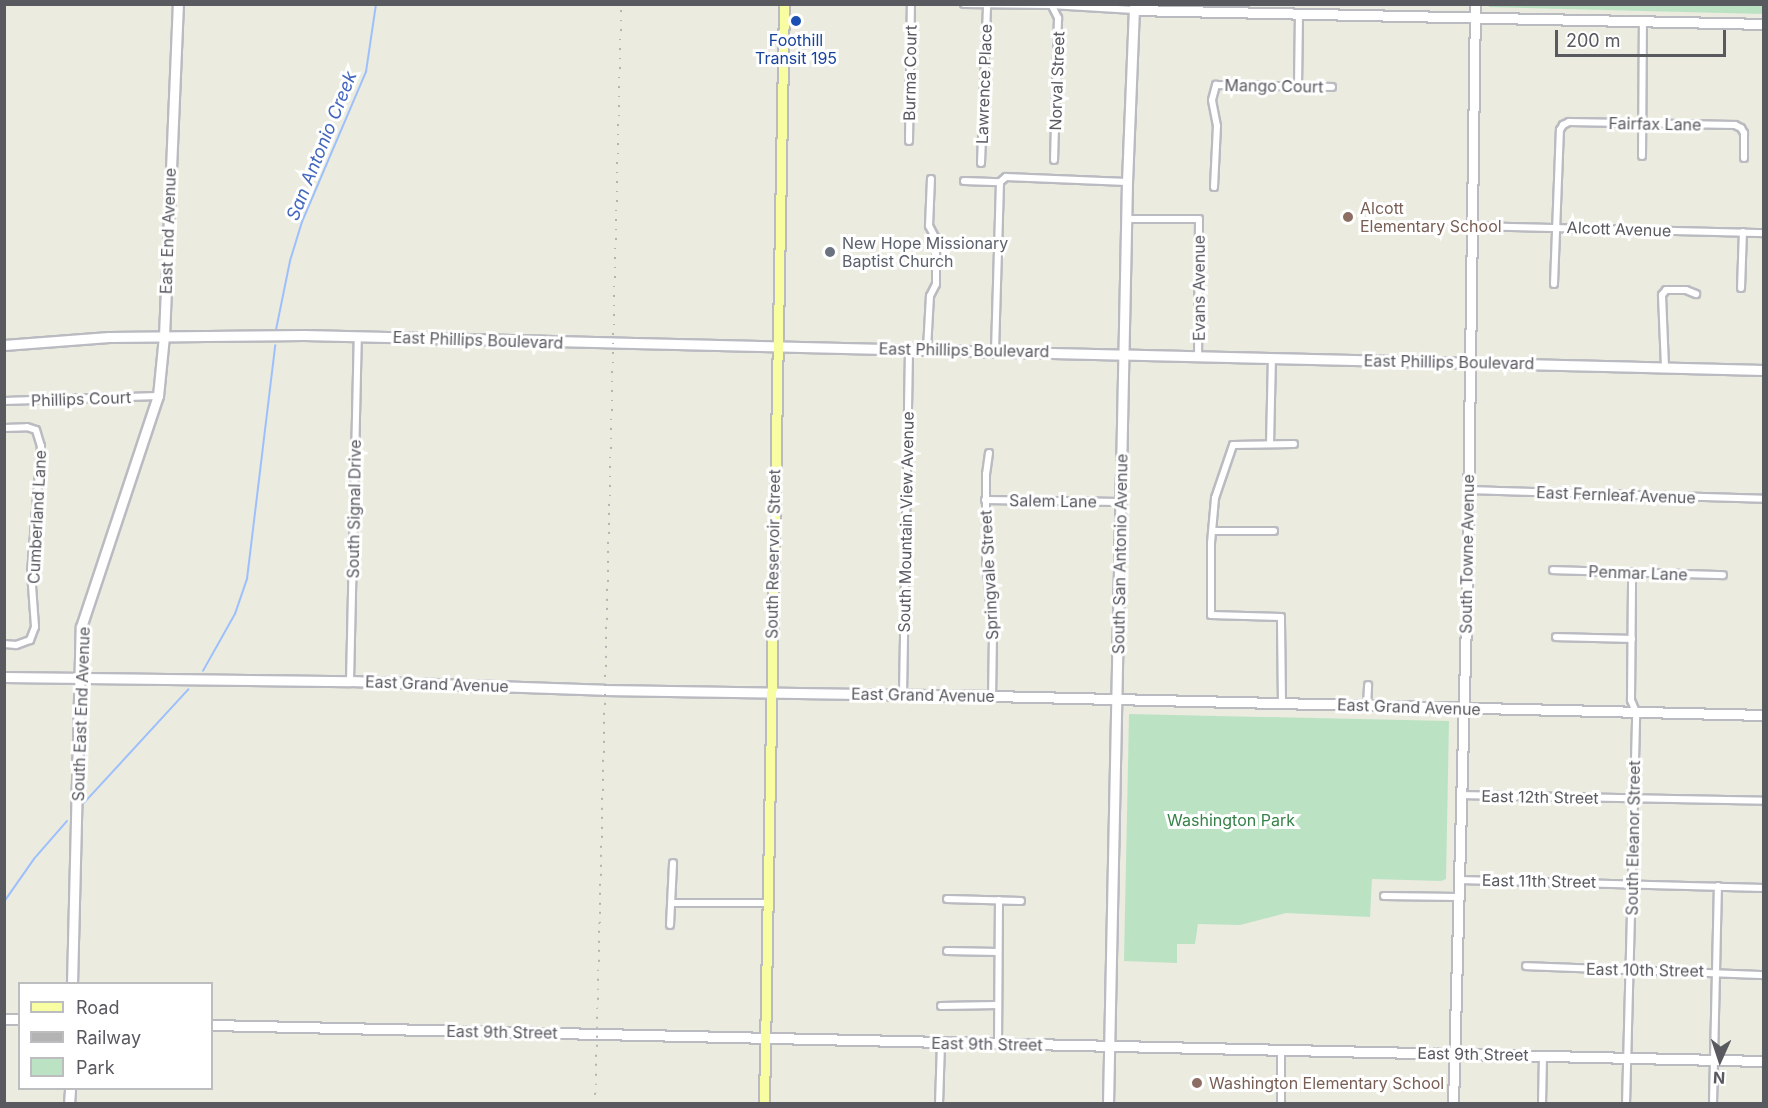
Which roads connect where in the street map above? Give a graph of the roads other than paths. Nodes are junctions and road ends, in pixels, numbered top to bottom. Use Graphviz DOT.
graph roads {
  1 [pos="178,4"];
  2 [pos="784,4"];
  3 [pos="911,4"];
  4 [pos="964,4"];
  5 [pos="1475,4"];
  6 [pos="973,5"];
  7 [pos="987,5"];
  8 [pos="1051,5"];
  9 [pos="1134,8"];
  10 [pos="1299,13"];
  11 [pos="1475,17"];
  12 [pos="1643,20"];
  13 [pos="1764,24"];
  14 [pos="1298,86"];
  15 [pos="1332,87"];
  16 [pos="1642,123"];
  17 [pos="909,141"];
  18 [pos="1642,156"];
  19 [pos="1744,158"];
  20 [pos="1054,160"];
  21 [pos="981,163"];
  22 [pos="931,179"];
  23 [pos="964,181"];
  24 [pos="1000,182"];
  25 [pos="1127,182"];
  26 [pos="1214,187"];
  27 [pos="1128,219"];
  28 [pos="1474,226"];
  29 [pos="1556,227"];
  30 [pos="1743,232"];
  31 [pos="1764,233"];
  32 [pos="1554,284"];
  33 [pos="1741,288"];
  34 [pos="1696,294"];
  35 [pos="164,336"];
  36 [pos="358,336"];
  37 [pos="4,345"];
  38 [pos="778,346"];
  39 [pos="909,349"];
  40 [pos="927,349"];
  41 [pos="995,351"];
  42 [pos="1124,354"];
  43 [pos="1198,356"];
  44 [pos="1272,358"];
  45 [pos="1470,362"];
  46 [pos="1665,367"];
  47 [pos="1764,369"];
  48 [pos="158,396"];
  49 [pos="4,401"];
  50 [pos="4,428"];
  51 [pos="1270,444"];
  52 [pos="1294,444"];
  53 [pos="989,453"];
  54 [pos="140,454"];
  55 [pos="1468,490"];
  56 [pos="1764,499"];
  57 [pos="985,500"];
  58 [pos="1122,502"];
  59 [pos="1214,531"];
  60 [pos="1275,531"];
  61 [pos="1553,570"];
  62 [pos="1632,574"];
  63 [pos="1723,575"];
  64 [pos="1556,637"];
  65 [pos="1632,639"];
  66 [pos="4,644"];
  67 [pos="82,676"];
  68 [pos="4,677"];
  69 [pos="350,681"];
  70 [pos="1368,685"];
  71 [pos="770,692"];
  72 [pos="903,695"];
  73 [pos="992,696"];
  74 [pos="1116,700"];
  75 [pos="1282,704"];
  76 [pos="1367,706"];
  77 [pos="1463,709"];
  78 [pos="1636,712"];
  79 [pos="1764,715"];
  80 [pos="1461,795"];
  81 [pos="1634,799"];
  82 [pos="1764,801"];
  83 [pos="673,863"];
  84 [pos="1459,880"];
  85 [pos="1633,884"];
  86 [pos="1718,886"];
  87 [pos="1764,888"];
  88 [pos="1384,896"];
  89 [pos="1458,897"];
  90 [pos="947,899"];
  91 [pos="999,900"];
  92 [pos="1021,901"];
  93 [pos="672,903"];
  94 [pos="767,903"];
  95 [pos="670,925"];
  96 [pos="947,951"];
  97 [pos="998,952"];
  98 [pos="1526,966"];
  99 [pos="1629,970"];
  100 [pos="1716,971"];
  101 [pos="1764,975"];
  102 [pos="72,982"];
  103 [pos="998,1005"];
  104 [pos="941,1006"];
  105 [pos="213,1025"];
  106 [pos="765,1038"];
  107 [pos="998,1042"];
  108 [pos="940,1043"];
  109 [pos="1109,1047"];
  110 [pos="1281,1050"];
  111 [pos="1454,1053"];
  112 [pos="1543,1056"];
  113 [pos="1627,1058"];
  114 [pos="1714,1060"];
  115 [pos="1764,1061"];
  116 [pos="764,1104"];
  117 [pos="939,1104"];
  118 [pos="1108,1104"];
  119 [pos="1281,1104"];
  120 [pos="1453,1104"];
  121 [pos="1542,1104"];
  122 [pos="1626,1104"];
  123 [pos="1713,1104"];
  1 -- 35 [label="street, East End Avenue"];
  2 -- 38 [label="main road, South Reservoir Street"];
  3 -- 17 [label="street, Burma Court"];
  4 -- 6 [label="street"];
  5 -- 11 [label="street, South Towne Avenue"];
  6 -- 7 [label="street"];
  7 -- 8 [label="street"];
  7 -- 21 [label="street, Lawrence Place"];
  8 -- 9 [label="street"];
  8 -- 20 [label="street, Norval Street"];
  9 -- 10 [label="street"];
  9 -- 25 [label="street, South San Antonio Avenue"];
  10 -- 11 [label="street"];
  10 -- 14 [label="street"];
  11 -- 12 [label="street"];
  11 -- 28 [label="street, South Towne Avenue"];
  12 -- 13 [label="street"];
  12 -- 16 [label="street"];
  14 -- 15 [label="street, Mango Court"];
  14 -- 26 [label="street, Mango Court"];
  16 -- 18 [label="street"];
  16 -- 19 [label="street, Fairfax Lane"];
  16 -- 29 [label="street, Fairfax Lane"];
  22 -- 40 [label="street"];
  23 -- 24 [label="street"];
  24 -- 25 [label="street"];
  24 -- 41 [label="street"];
  25 -- 27 [label="street, South San Antonio Avenue"];
  27 -- 42 [label="street, South San Antonio Avenue"];
  27 -- 43 [label="street, Evans Avenue"];
  28 -- 29 [label="street, Alcott Avenue"];
  28 -- 45 [label="street, South Towne Avenue"];
  29 -- 30 [label="street, Alcott Avenue"];
  29 -- 32 [label="street"];
  30 -- 31 [label="street, Alcott Avenue"];
  30 -- 33 [label="street"];
  34 -- 46 [label="street"];
  35 -- 36 [label="street, East Phillips Boulevard"];
  35 -- 37 [label="street, East Phillips Boulevard"];
  35 -- 48 [label="street, East End Avenue"];
  36 -- 38 [label="street, East Phillips Boulevard"];
  36 -- 69 [label="street, South Signal Drive"];
  38 -- 39 [label="street, East Phillips Boulevard"];
  38 -- 71 [label="main road, South Reservoir Street"];
  39 -- 40 [label="street, East Phillips Boulevard"];
  39 -- 72 [label="street, South Mountain View Avenue"];
  40 -- 41 [label="street, East Phillips Boulevard"];
  41 -- 42 [label="street, East Phillips Boulevard"];
  42 -- 43 [label="street, East Phillips Boulevard"];
  42 -- 58 [label="street, South San Antonio Avenue"];
  43 -- 44 [label="street, East Phillips Boulevard"];
  44 -- 45 [label="street, East Phillips Boulevard"];
  44 -- 51 [label="street"];
  45 -- 46 [label="street, East Phillips Boulevard"];
  45 -- 55 [label="street, South Towne Avenue"];
  46 -- 47 [label="street, East Phillips Boulevard"];
  48 -- 49 [label="street, Phillips Court"];
  48 -- 54 [label="street, East End Avenue"];
  50 -- 66 [label="street, Cumberland Lane"];
  51 -- 52 [label="street"];
  51 -- 59 [label="street"];
  53 -- 57 [label="street, Springvale Street"];
  54 -- 67 [label="street, South East End Avenue"];
  55 -- 56 [label="street, East Fernleaf Avenue"];
  55 -- 77 [label="street, South Towne Avenue"];
  57 -- 58 [label="street, Salem Lane"];
  57 -- 73 [label="street, Springvale Street"];
  58 -- 74 [label="street, South San Antonio Avenue"];
  59 -- 60 [label="street"];
  59 -- 75 [label="street"];
  61 -- 62 [label="street, Penmar Lane"];
  62 -- 63 [label="street, Penmar Lane"];
  62 -- 65 [label="street, South Eleanor Street"];
  64 -- 65 [label="street"];
  65 -- 78 [label="street, South Eleanor Street"];
  67 -- 68 [label="street, East Grand Avenue"];
  67 -- 69 [label="street, East Grand Avenue"];
  67 -- 102 [label="street, South East End Avenue"];
  69 -- 71 [label="street, East Grand Avenue"];
  70 -- 76 [label="street"];
  71 -- 72 [label="street, East Grand Avenue"];
  71 -- 94 [label="main road, South Reservoir Street"];
  72 -- 73 [label="street, East Grand Avenue"];
  73 -- 74 [label="street, East Grand Avenue"];
  74 -- 75 [label="street, East Grand Avenue"];
  74 -- 109 [label="street, South San Antonio Avenue"];
  75 -- 76 [label="street, East Grand Avenue"];
  76 -- 77 [label="street, East Grand Avenue"];
  77 -- 78 [label="street, East Grand Avenue"];
  77 -- 80 [label="street, South Towne Avenue"];
  78 -- 79 [label="street, East Grand Avenue"];
  78 -- 81 [label="street, South Eleanor Street"];
  80 -- 81 [label="street, East 12th Street"];
  80 -- 84 [label="street, South Towne Avenue"];
  81 -- 82 [label="street, East 12th Street"];
  81 -- 85 [label="street, South Eleanor Street"];
  83 -- 93 [label="street"];
  84 -- 85 [label="street, East 11th Street"];
  84 -- 89 [label="street, South Towne Avenue"];
  85 -- 86 [label="street, East 11th Street"];
  85 -- 99 [label="street, South Eleanor Street"];
  86 -- 87 [label="street, East 11th Street"];
  86 -- 100 [label="street"];
  88 -- 89 [label="street"];
  89 -- 111 [label="street, South Towne Avenue"];
  90 -- 91 [label="street"];
  91 -- 92 [label="street"];
  91 -- 97 [label="street"];
  93 -- 94 [label="street"];
  93 -- 95 [label="street"];
  94 -- 106 [label="main road, South Reservoir Street"];
  96 -- 97 [label="street"];
  97 -- 103 [label="street"];
  98 -- 99 [label="street, East 10th Street"];
  99 -- 100 [label="street, East 10th Street"];
  99 -- 113 [label="street, South Eleanor Street"];
  100 -- 101 [label="street, East 10th Street"];
  100 -- 114 [label="street"];
  103 -- 104 [label="street"];
  103 -- 107 [label="street"];
  105 -- 106 [label="street, East 9th Street"];
  106 -- 108 [label="street, East 9th Street"];
  106 -- 116 [label="main road, South Reservoir Street"];
  107 -- 108 [label="street, East 9th Street"];
  107 -- 109 [label="street, East 9th Street"];
  108 -- 117 [label="street"];
  109 -- 110 [label="street, East 9th Street"];
  109 -- 118 [label="street, South San Antonio Avenue"];
  110 -- 111 [label="street, East 9th Street"];
  110 -- 119 [label="street"];
  111 -- 112 [label="street, East 9th Street"];
  111 -- 120 [label="street, South Towne Avenue"];
  112 -- 113 [label="street, East 9th Street"];
  112 -- 121 [label="street"];
  113 -- 114 [label="street, East 9th Street"];
  113 -- 122 [label="street, South Eleanor Street"];
  114 -- 115 [label="street, East 9th Street"];
  114 -- 123 [label="street"];
}
